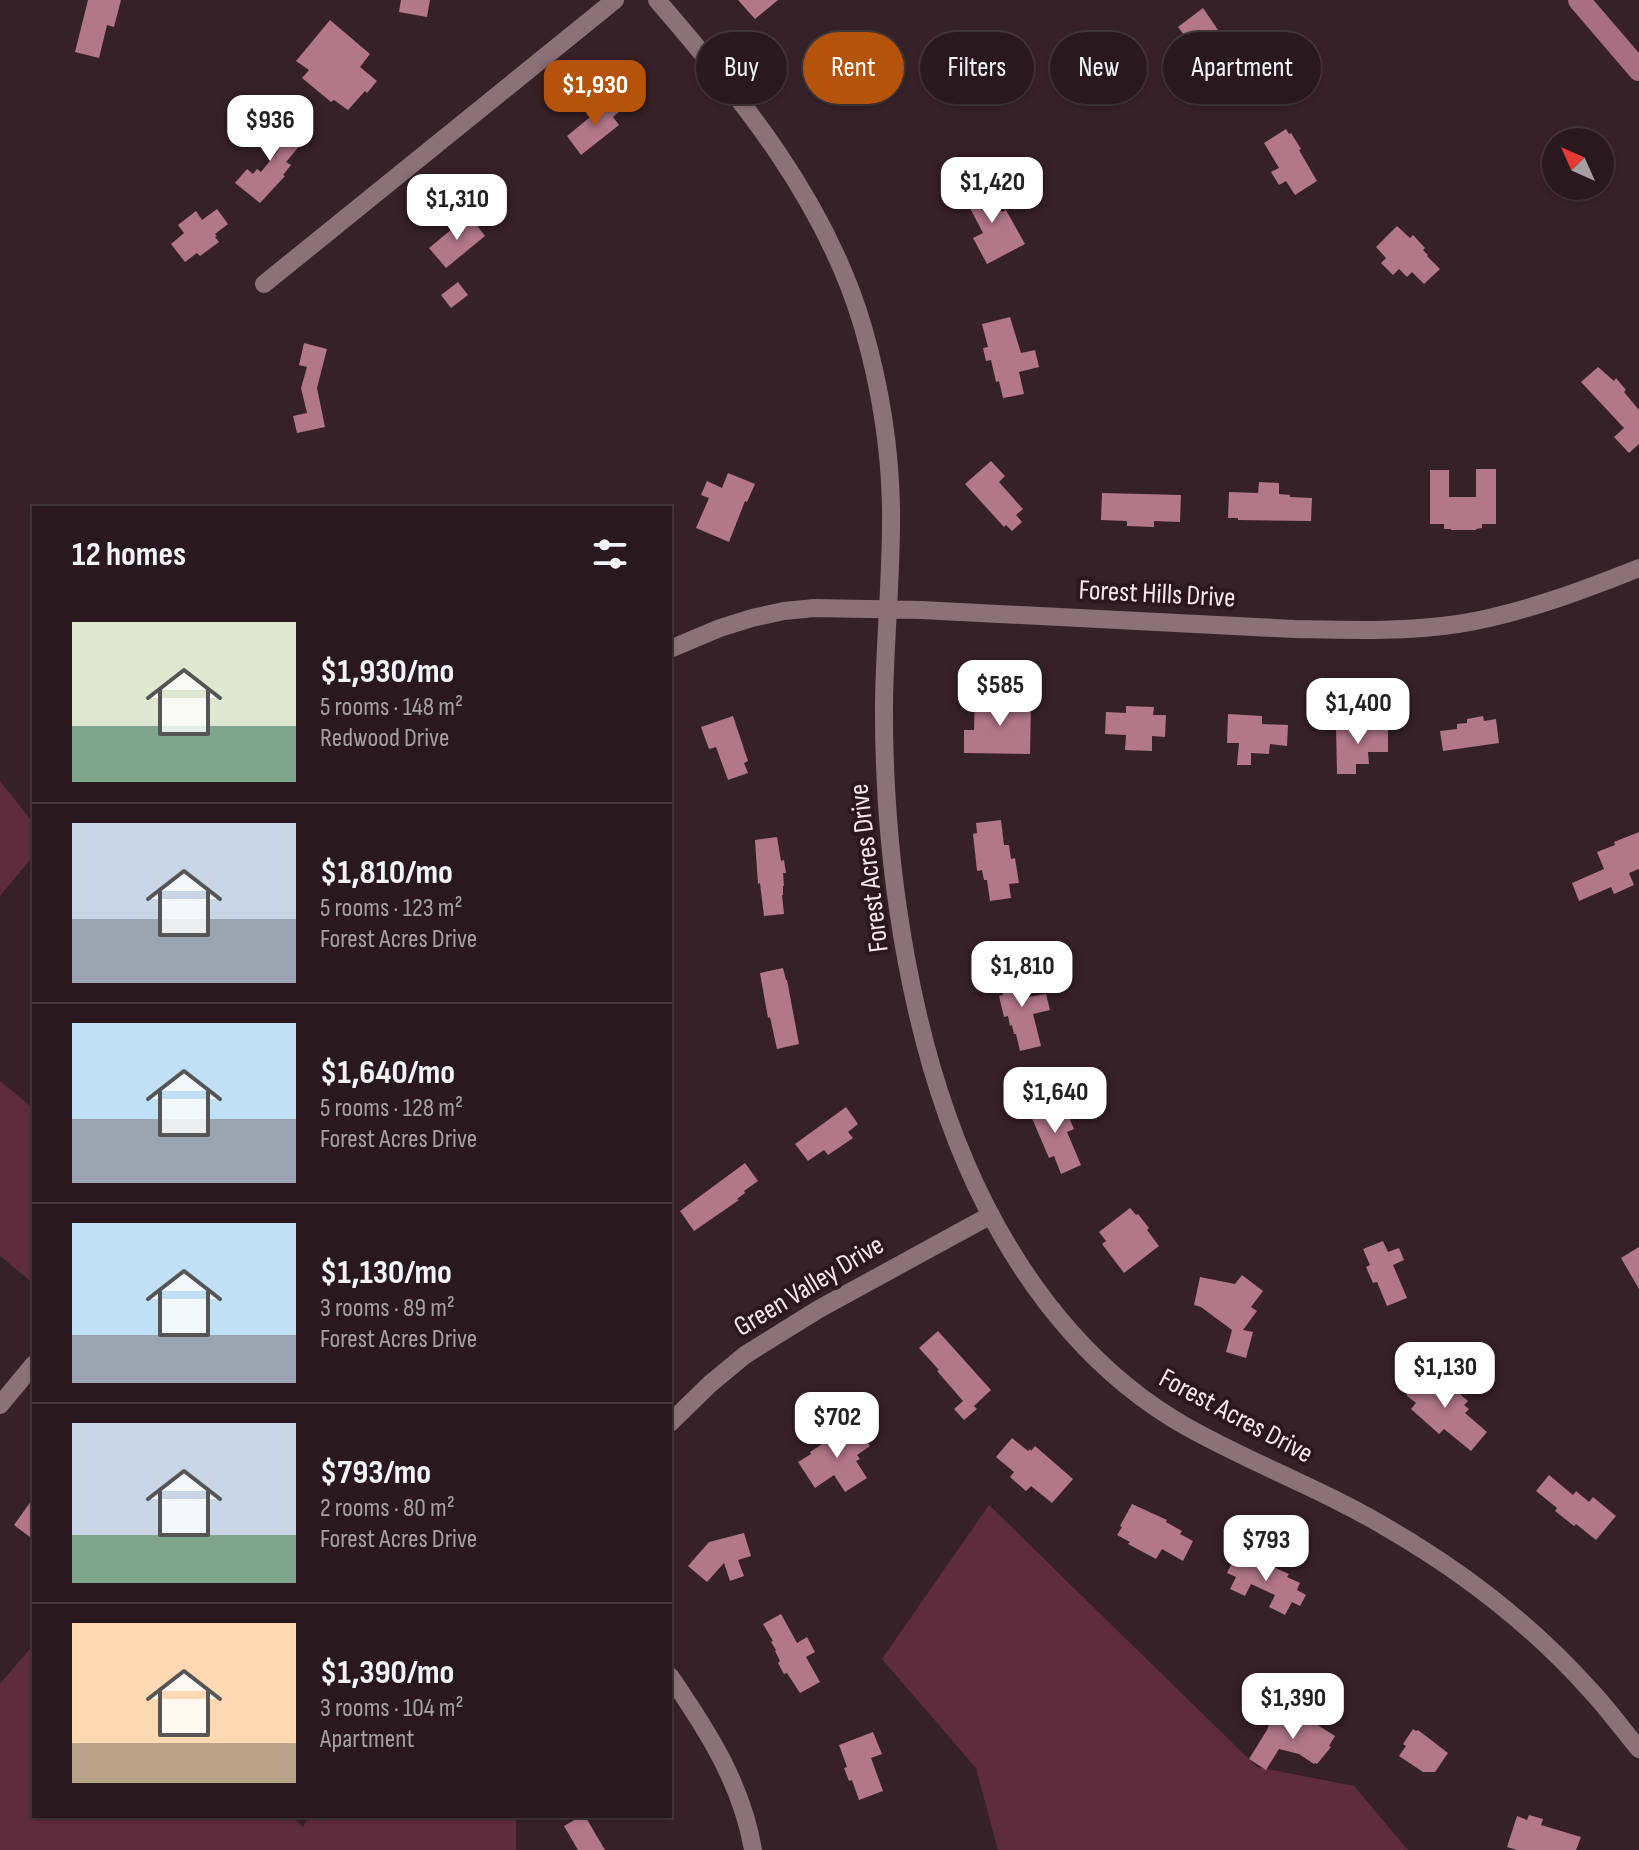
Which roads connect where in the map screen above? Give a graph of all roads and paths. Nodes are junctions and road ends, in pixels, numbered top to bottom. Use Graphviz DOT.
graph roads {
  1 [pos="615,0"];
  2 [pos="657,0"];
  3 [pos="1579,0"];
  4 [pos="1639,70"];
  5 [pos="264,284"];
  6 [pos="1639,568"];
  7 [pos="888,609"];
  8 [pos="672,648"];
  9 [pos="991,1215"];
  10 [pos="32,1366"];
  11 [pos="0,1405"];
  12 [pos="672,1421"];
  13 [pos="672,1679"];
  14 [pos="1639,1749"];
  15 [pos="753,1850"];
  1 -- 5 [label="street"];
  2 -- 7 [label="street, Forest Acres Drive"];
  3 -- 4 [label="main road"];
  6 -- 7 [label="street, Forest Hills Drive"];
  7 -- 8 [label="street, Forest Hills Drive"];
  7 -- 9 [label="street, Forest Acres Drive"];
  9 -- 12 [label="street, Green Valley Drive"];
  9 -- 14 [label="street, Forest Acres Drive"];
  10 -- 11 [label="street"];
  13 -- 15 [label="street"];
}
